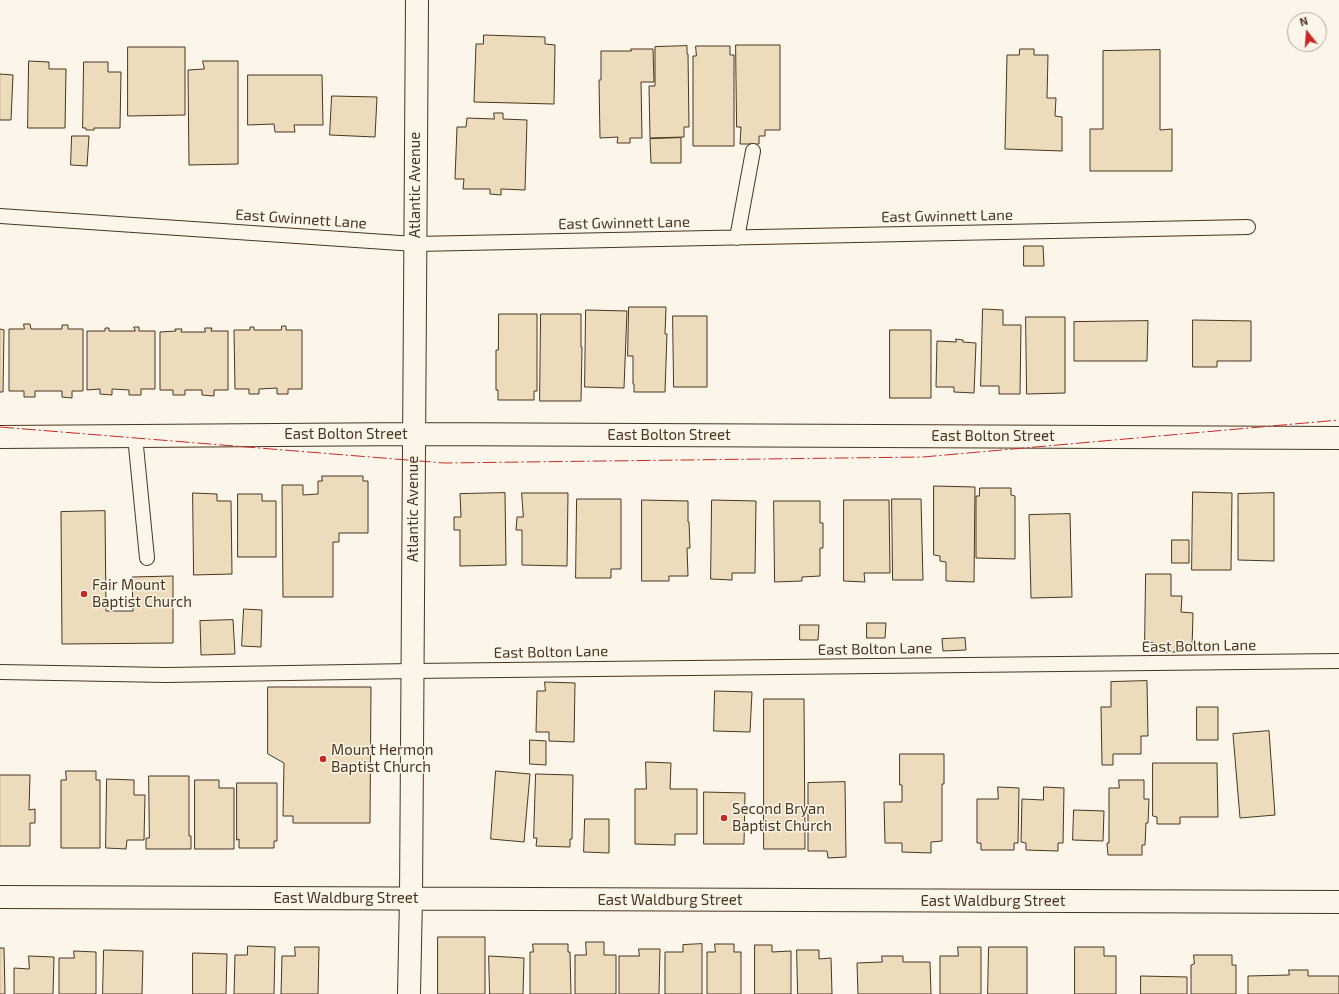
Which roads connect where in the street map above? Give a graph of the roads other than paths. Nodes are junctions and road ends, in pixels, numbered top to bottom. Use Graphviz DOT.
graph roads {
  1 [pos="417,0"];
  2 [pos="753,151"];
  3 [pos="0,216"];
  4 [pos="1248,227"];
  5 [pos="737,238"];
  6 [pos="415,244"];
  7 [pos="414,434"];
  8 [pos="135,436"];
  9 [pos="0,437"];
  10 [pos="1339,438"];
  11 [pos="147,558"];
  12 [pos="1339,661"];
  13 [pos="412,671"];
  14 [pos="0,672"];
  15 [pos="0,897"];
  16 [pos="411,898"];
  17 [pos="1339,902"];
  18 [pos="409,994"];
  1 -- 6 [label="street, Atlantic Avenue"];
  2 -- 5 [label="lane"];
  3 -- 6 [label="lane, East Gwinnett Lane"];
  4 -- 5 [label="lane, East Gwinnett Lane"];
  5 -- 6 [label="lane, East Gwinnett Lane"];
  6 -- 7 [label="street, Atlantic Avenue"];
  7 -- 8 [label="street, East Bolton Street"];
  7 -- 10 [label="street, East Bolton Street"];
  7 -- 13 [label="street, Atlantic Avenue"];
  8 -- 9 [label="street, East Bolton Street"];
  8 -- 11 [label="lane"];
  12 -- 13 [label="lane, East Bolton Lane"];
  13 -- 14 [label="lane, East Bolton Lane"];
  13 -- 16 [label="street, Atlantic Avenue"];
  15 -- 16 [label="street, East Waldburg Street"];
  16 -- 17 [label="street, East Waldburg Street"];
  16 -- 18 [label="street, Atlantic Avenue"];
}
